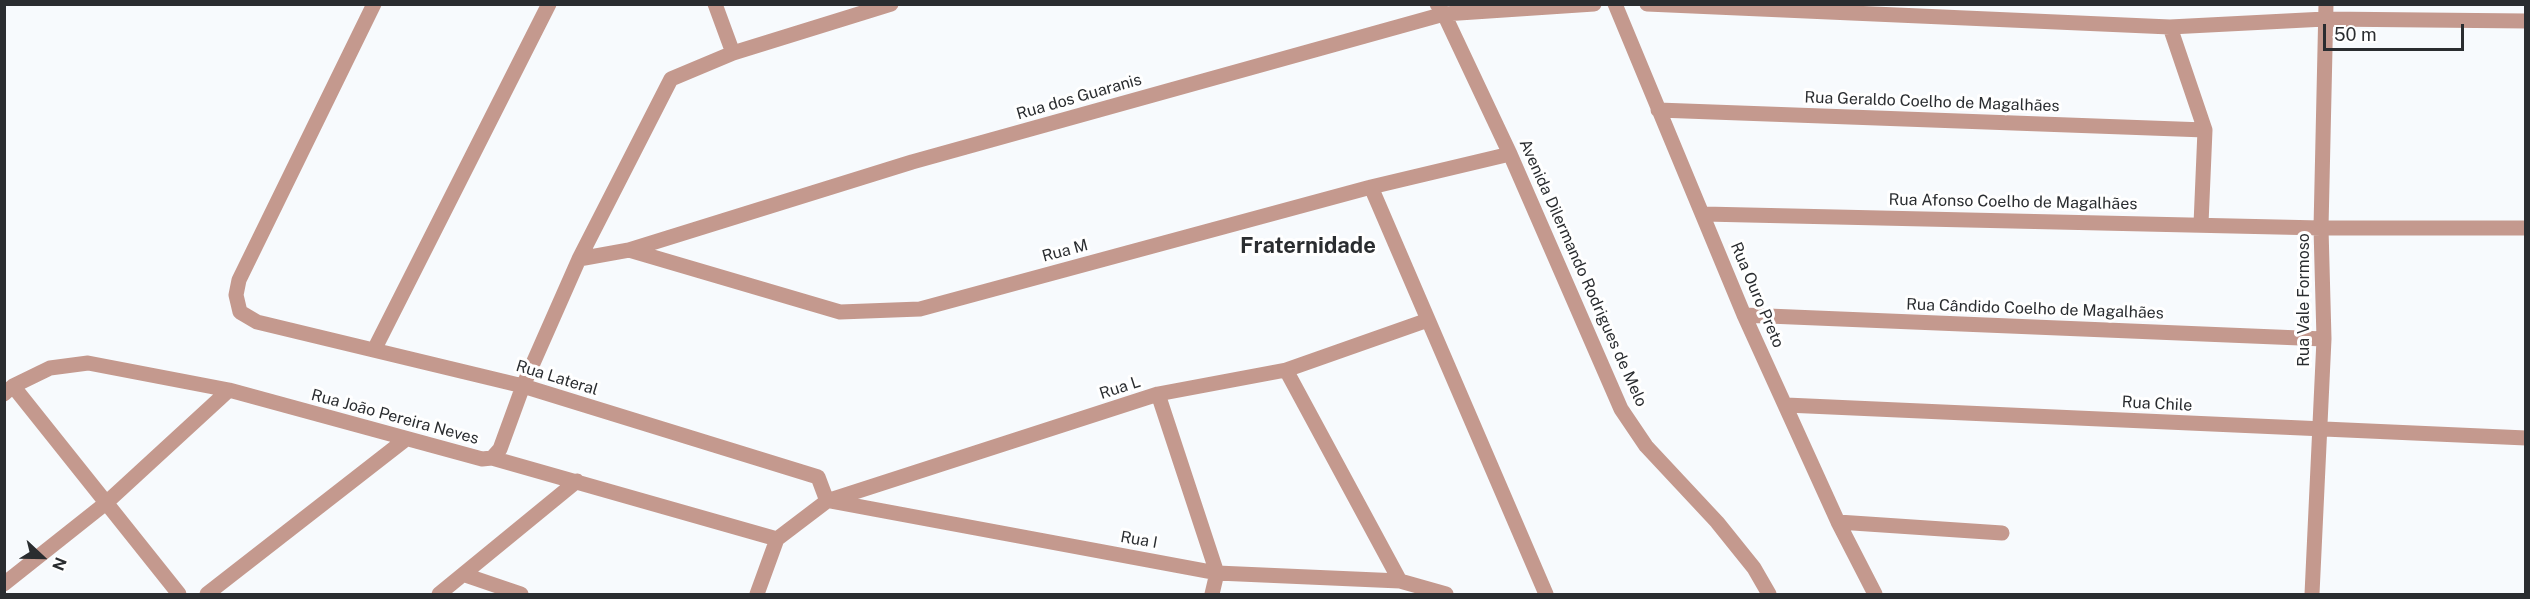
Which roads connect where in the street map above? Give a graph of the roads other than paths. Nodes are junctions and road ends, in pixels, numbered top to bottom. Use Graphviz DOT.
graph roads {
  1 [pos="374,4"];
  2 [pos="549,4"];
  3 [pos="715,4"];
  4 [pos="891,4"];
  5 [pos="1594,4"];
  6 [pos="1615,4"];
  7 [pos="1647,4"];
  8 [pos="1738,6"];
  9 [pos="1441,9"];
  10 [pos="2325,12"];
  11 [pos="2526,21"];
  12 [pos="2170,27"];
  13 [pos="733,53"];
  14 [pos="1658,110"];
  15 [pos="2205,130"];
  16 [pos="1510,154"];
  17 [pos="1371,187"];
  18 [pos="1704,214"];
  19 [pos="2201,224"];
  20 [pos="2321,228"];
  21 [pos="2526,228"];
  22 [pos="629,250"];
  23 [pos="579,259"];
  24 [pos="1744,315"];
  25 [pos="1428,320"];
  26 [pos="2324,339"];
  27 [pos="374,350"];
  28 [pos="1286,370"];
  29 [pos="524,386"];
  30 [pos="9,390"];
  31 [pos="229,390"];
  32 [pos="1158,394"];
  33 [pos="1786,405"];
  34 [pos="2318,430"];
  35 [pos="2526,438"];
  36 [pos="406,439"];
  37 [pos="492,458"];
  38 [pos="578,481"];
  39 [pos="827,501"];
  40 [pos="106,503"];
  41 [pos="1838,522"];
  42 [pos="2001,533"];
  43 [pos="777,539"];
  44 [pos="1217,573"];
  45 [pos="465,575"];
  46 [pos="1400,580"];
  47 [pos="4,584"];
  48 [pos="179,594"];
  49 [pos="207,594"];
  50 [pos="439,594"];
  51 [pos="521,594"];
  52 [pos="757,594"];
  53 [pos="1212,594"];
  54 [pos="1446,594"];
  55 [pos="1546,594"];
  56 [pos="1769,594"];
  57 [pos="1875,594"];
  58 [pos="2312,594"];
  1 -- 27 [label="street, Rua Lateral"];
  2 -- 27 [label="street"];
  3 -- 13 [label="street"];
  4 -- 13 [label="street"];
  5 -- 9 [label="street, Rua dos Guaranis"];
  6 -- 14 [label="street, Rua Ouro Preto"];
  7 -- 8 [label="street"];
  8 -- 12 [label="street"];
  9 -- 16 [label="street, Avenida Dilermando Rodrigues de Melo"];
  9 -- 22 [label="street, Rua dos Guaranis"];
  10 -- 11 [label="street"];
  10 -- 12 [label="street"];
  10 -- 20 [label="street, Rua Vale Formoso"];
  12 -- 15 [label="street"];
  13 -- 23 [label="street"];
  14 -- 15 [label="street, Rua Geraldo Coelho de Magalhães"];
  14 -- 18 [label="street, Rua Ouro Preto"];
  15 -- 19 [label="street"];
  16 -- 17 [label="street, Rua M"];
  16 -- 56 [label="street, Avenida Dilermando Rodrigues de Melo"];
  17 -- 22 [label="street, Rua M"];
  17 -- 25 [label="street"];
  18 -- 19 [label="street, Rua Afonso Coelho de Magalhães"];
  18 -- 24 [label="street, Rua Ouro Preto"];
  19 -- 20 [label="street, Rua Afonso Coelho de Magalhães"];
  20 -- 21 [label="street, Rua Afonso Coelho de Magalhães"];
  20 -- 26 [label="street, Rua Vale Formoso"];
  22 -- 23 [label="street, Rua dos Guaranis"];
  23 -- 29 [label="street"];
  24 -- 26 [label="street, Rua Cândido Coelho de Magalhães"];
  24 -- 33 [label="street, Rua Ouro Preto"];
  25 -- 28 [label="street, Rua L"];
  25 -- 55 [label="street"];
  26 -- 34 [label="street, Rua Vale Formoso"];
  27 -- 29 [label="street, Rua Lateral"];
  28 -- 32 [label="street, Rua L"];
  28 -- 46 [label="street"];
  29 -- 37 [label="street"];
  29 -- 39 [label="street, Rua Lateral"];
  30 -- 31 [label="street, Rua João Pereira Neves"];
  30 -- 40 [label="street"];
  31 -- 36 [label="street, Rua João Pereira Neves"];
  31 -- 40 [label="street"];
  32 -- 39 [label="street, Rua L"];
  32 -- 44 [label="street"];
  33 -- 34 [label="street, Rua Chile"];
  33 -- 41 [label="street, Rua Ouro Preto"];
  34 -- 35 [label="street, Rua Chile"];
  34 -- 58 [label="street, Rua Vale Formoso"];
  36 -- 37 [label="street, Rua João Pereira Neves"];
  36 -- 49 [label="street"];
  37 -- 38 [label="street, Rua João Pereira Neves"];
  38 -- 43 [label="street, Rua João Pereira Neves"];
  38 -- 45 [label="street"];
  39 -- 43 [label="street, Rua L"];
  39 -- 44 [label="street, Rua I"];
  40 -- 47 [label="street"];
  40 -- 48 [label="street"];
  41 -- 42 [label="street"];
  41 -- 57 [label="street, Rua Ouro Preto"];
  43 -- 52 [label="street"];
  44 -- 46 [label="street, Rua I"];
  44 -- 53 [label="street"];
  45 -- 50 [label="street"];
  45 -- 51 [label="street"];
  46 -- 54 [label="street, Rua I"];
}
